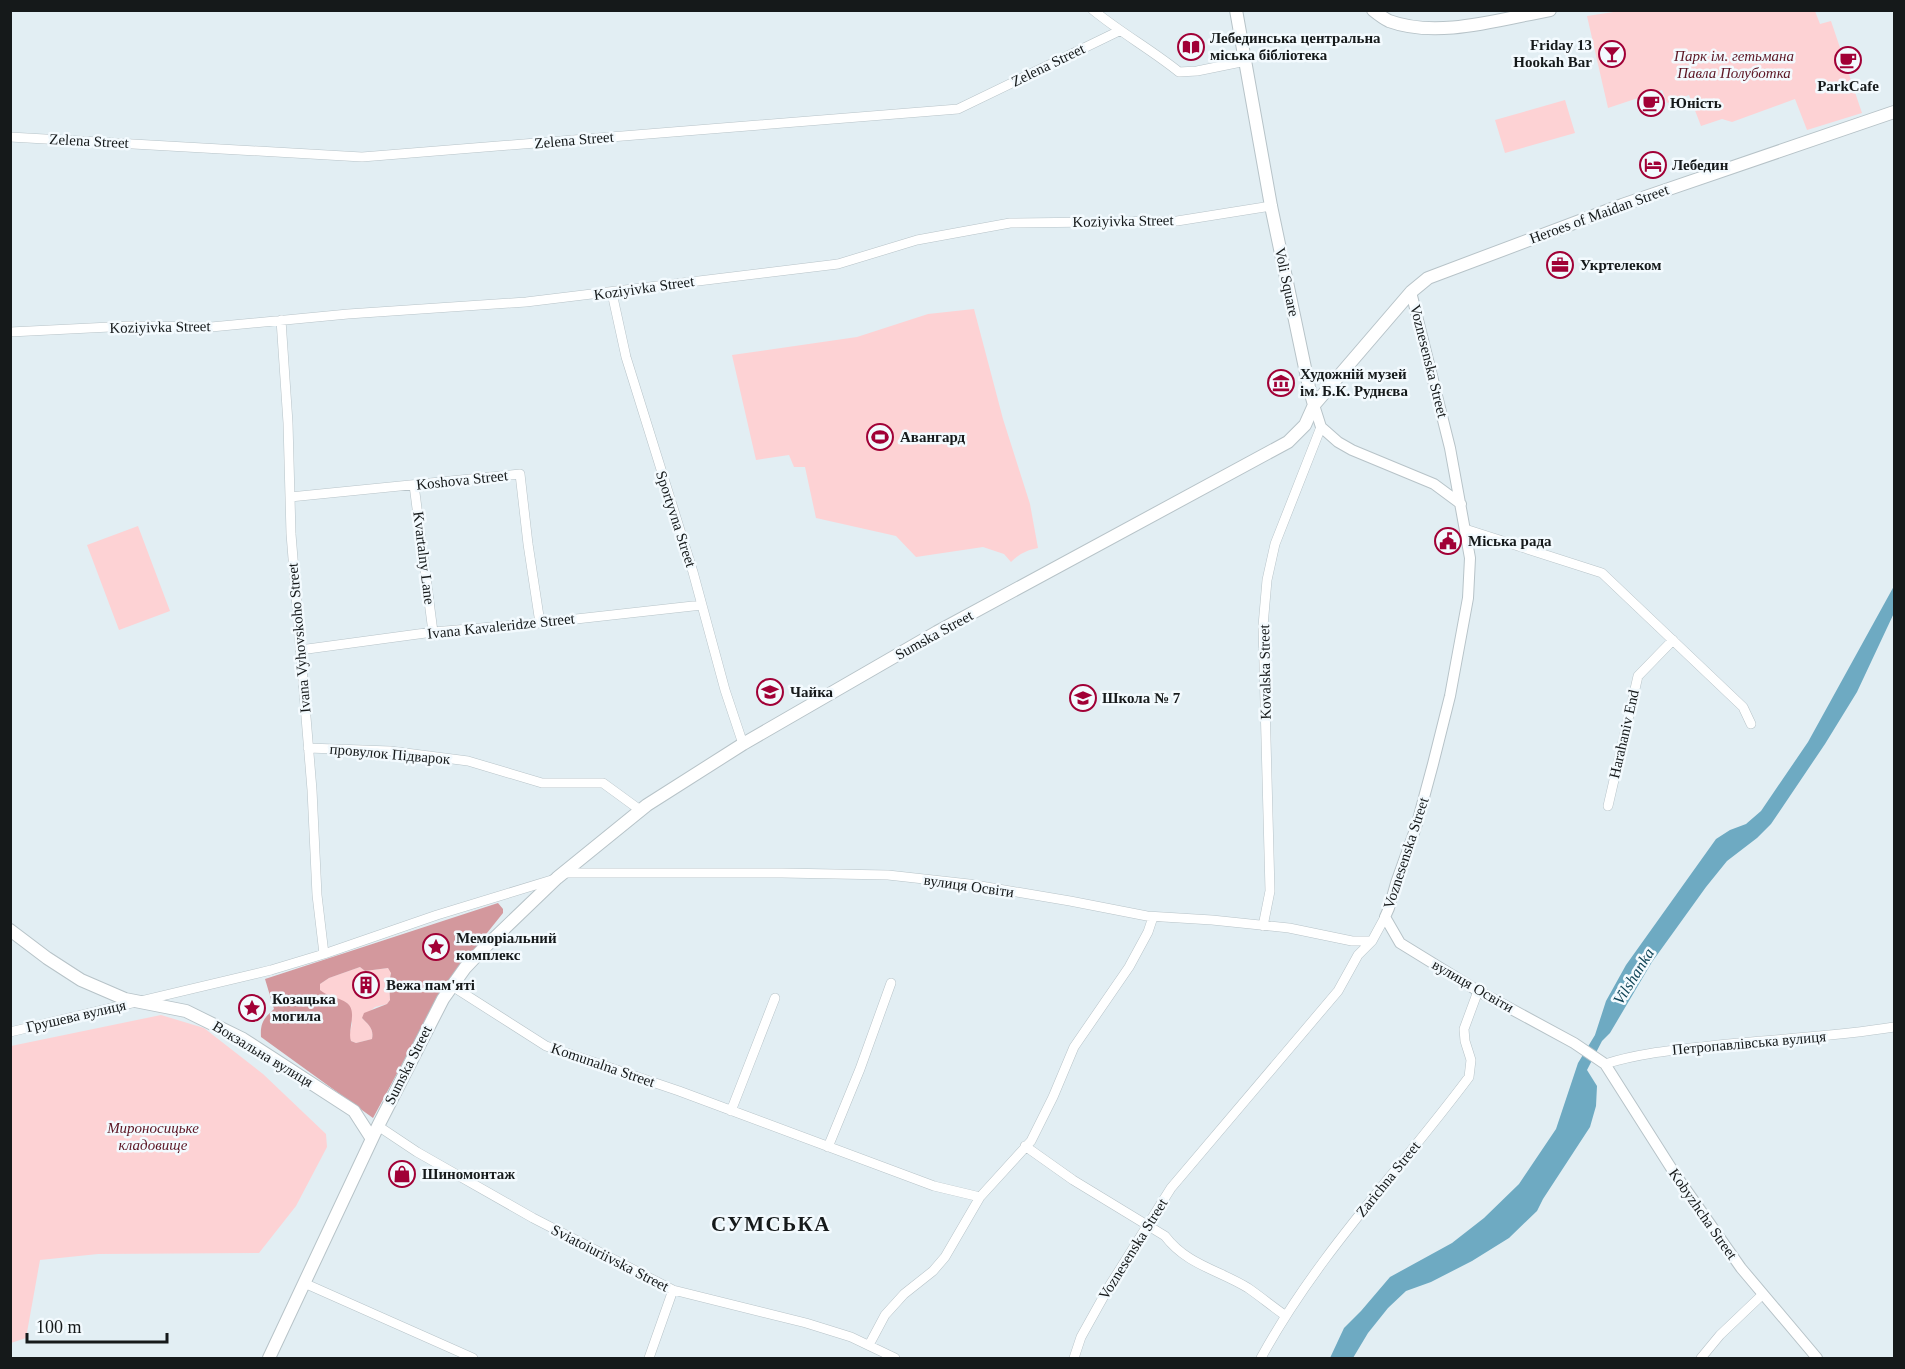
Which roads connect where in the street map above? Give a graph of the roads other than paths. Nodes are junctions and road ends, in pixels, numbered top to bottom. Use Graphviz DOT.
graph roads {
  1 [pos="1093,10"];
  2 [pos="1236,10"];
  3 [pos="1373,10"];
  4 [pos="1550,10"];
  5 [pos="1119,31"];
  6 [pos="1246,61"];
  7 [pos="1894,112"];
  8 [pos="10,137"];
  9 [pos="1271,206"];
  10 [pos="1411,292"];
  11 [pos="612,293"];
  12 [pos="281,321"];
  13 [pos="10,332"];
  14 [pos="1314,405"];
  15 [pos="1321,427"];
  16 [pos="414,485"];
  17 [pos="290,497"];
  18 [pos="1461,504"];
  19 [pos="1465,529"];
  20 [pos="702,605"];
  21 [pos="540,623"];
  22 [pos="433,632"];
  23 [pos="1673,639"];
  24 [pos="300,650"];
  25 [pos="1751,724"];
  26 [pos="743,744"];
  27 [pos="308,748"];
  28 [pos="1608,806"];
  29 [pos="640,810"];
  30 [pos="560,875"];
  31 [pos="1153,916"];
  32 [pos="1385,917"];
  33 [pos="1263,926"];
  34 [pos="10,930"];
  35 [pos="1372,940"];
  36 [pos="324,954"];
  37 [pos="891,983"];
  38 [pos="452,986"];
  39 [pos="1478,991"];
  40 [pos="775,998"];
  41 [pos="141,1001"];
  42 [pos="1894,1027"];
  43 [pos="10,1032"];
  44 [pos="1604,1062"];
  45 [pos="731,1111"];
  46 [pos="378,1126"];
  47 [pos="372,1139"];
  48 [pos="1025,1146"];
  49 [pos="828,1147"];
  50 [pos="980,1197"];
  51 [pos="1147,1225"];
  52 [pos="304,1283"];
  53 [pos="673,1290"];
  54 [pos="1762,1295"];
  55 [pos="1286,1316"];
  56 [pos="869,1345"];
  57 [pos="269,1359"];
  58 [pos="473,1359"];
  59 [pos="649,1359"];
  60 [pos="895,1359"];
  61 [pos="1074,1359"];
  62 [pos="1261,1359"];
  63 [pos="1701,1359"];
  64 [pos="1817,1359"];
  1 -- 5 [label="street"];
  2 -- 6 [label="main road, Voli Square"];
  3 -- 4 [label="main road"];
  5 -- 6 [label="street"];
  5 -- 8 [label="street, Zelena Street"];
  6 -- 9 [label="main road, Voli Square"];
  7 -- 10 [label="main road, Heroes of Maidan Street"];
  9 -- 11 [label="street, Koziyivka Street"];
  9 -- 14 [label="main road, Voli Square"];
  10 -- 14 [label="main road"];
  10 -- 18 [label="street, Voznesenska Street"];
  11 -- 12 [label="street, Koziyivka Street"];
  11 -- 20 [label="street, Sportyvna Street"];
  12 -- 13 [label="street, Koziyivka Street"];
  12 -- 17 [label="street, Ivana Vyhovskoho Street"];
  14 -- 15 [label="street"];
  14 -- 26 [label="main road, Sumska Street"];
  15 -- 18 [label="street"];
  15 -- 33 [label="street, Kovalska Street"];
  16 -- 17 [label="street, Koshova Street"];
  16 -- 21 [label="street, Koshova Street"];
  16 -- 22 [label="street, Kvartalny Lane"];
  17 -- 24 [label="street, Ivana Vyhovskoho Street"];
  18 -- 19 [label="street, Voznesenska Street"];
  19 -- 23 [label="street"];
  19 -- 32 [label="street, Voznesenska Street"];
  20 -- 21 [label="street, Ivana Kavaleridze Street"];
  20 -- 26 [label="street, Sportyvna Street"];
  21 -- 22 [label="street, Ivana Kavaleridze Street"];
  22 -- 24 [label="street, Ivana Kavaleridze Street"];
  23 -- 25 [label="street"];
  23 -- 28 [label="street, Harahaniv End"];
  24 -- 27 [label="street, Ivana Vyhovskoho Street"];
  26 -- 29 [label="main road, Sumska Street"];
  27 -- 29 [label="street, провулок Підварок"];
  27 -- 36 [label="street, Ivana Vyhovskoho Street"];
  29 -- 30 [label="main road, Sumska Street"];
  30 -- 31 [label="street, вулиця Освіти"];
  30 -- 36 [label="street, Sumska Street"];
  30 -- 38 [label="main road, Sumska Street"];
  31 -- 33 [label="street, вулиця Освіти"];
  31 -- 48 [label="street"];
  32 -- 35 [label="street, Voznesenska Street"];
  32 -- 39 [label="street, вулиця Освіти"];
  33 -- 35 [label="street, вулиця Освіти"];
  34 -- 41 [label="main road, Вокзальна вулиця"];
  35 -- 51 [label="street, Voznesenska Street"];
  36 -- 41 [label="street, Sumska Street"];
  37 -- 49 [label="street"];
  38 -- 45 [label="street, Komunalna Street"];
  38 -- 46 [label="main road, Sumska Street"];
  39 -- 44 [label="street, вулиця Освіти"];
  39 -- 55 [label="street, Zarichna Street"];
  40 -- 45 [label="street"];
  41 -- 43 [label="street, Грушева вулиця"];
  41 -- 47 [label="main road, Вокзальна вулиця"];
  42 -- 44 [label="street, Петропавлівська вулиця"];
  44 -- 54 [label="street, Kobyzhcha Street"];
  45 -- 49 [label="street, Komunalna Street"];
  46 -- 47 [label="main road, Sumska Street"];
  46 -- 53 [label="street, Sviatoiuriivska Street"];
  47 -- 52 [label="main road, Sumska Street"];
  48 -- 50 [label="street"];
  48 -- 51 [label="street"];
  49 -- 50 [label="street, Komunalna Street"];
  50 -- 56 [label="street"];
  51 -- 55 [label="street"];
  51 -- 61 [label="street, Voznesenska Street"];
  52 -- 57 [label="main road, Sumska Street"];
  52 -- 58 [label="street"];
  53 -- 56 [label="street, Sviatoiuriivska Street"];
  53 -- 59 [label="street"];
  54 -- 63 [label="street"];
  54 -- 64 [label="street, Kobyzhcha Street"];
  55 -- 62 [label="street, Zarichna Street"];
  56 -- 60 [label="street, Sviatoiuriivska Street"];
}
